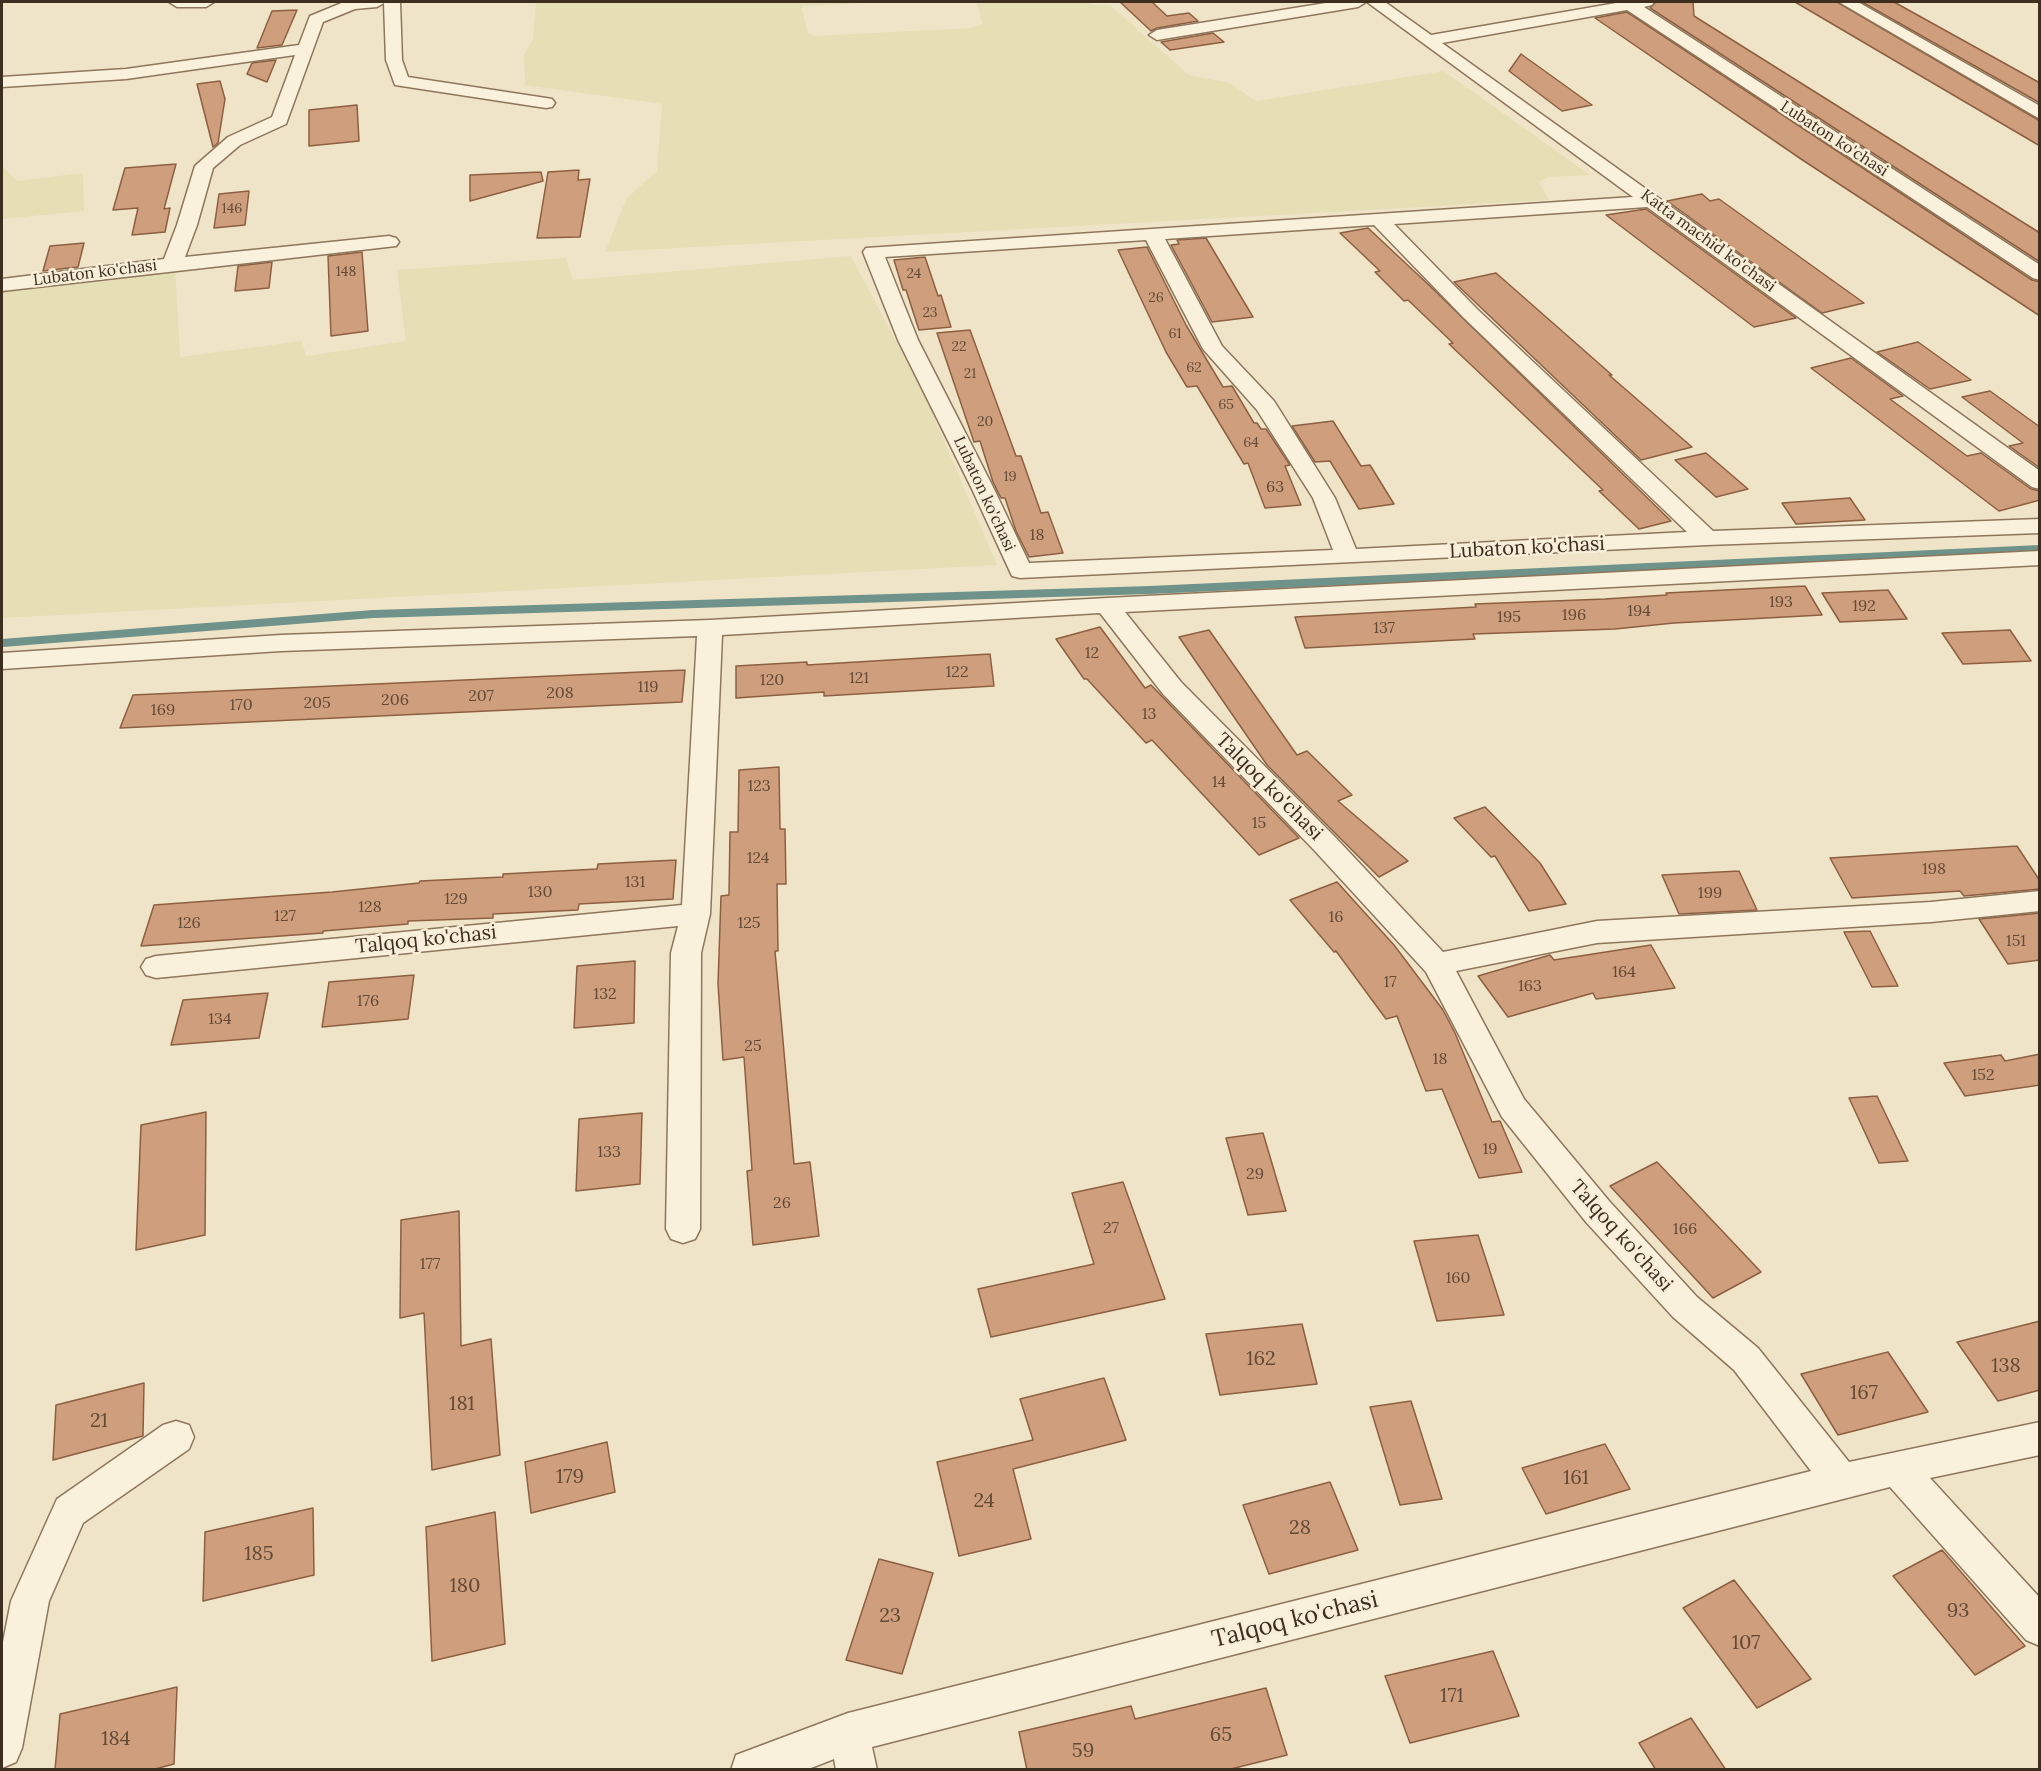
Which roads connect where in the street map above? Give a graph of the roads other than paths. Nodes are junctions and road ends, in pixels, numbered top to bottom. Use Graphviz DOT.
graph roads {
  1 [pos="177,2"];
  2 [pos="206,2"];
  3 [pos="320,2"];
  4 [pos="377,2"];
  5 [pos="392,2"];
  6 [pos="1358,2"];
  7 [pos="1375,2"];
  8 [pos="1847,2"];
  9 [pos="1638,3"];
  10 [pos="341,9"];
  11 [pos="1157,35"];
  12 [pos="1431,40"];
  13 [pos="305,49"];
  14 [pos="2,82"];
  15 [pos="546,103"];
  16 [pos="2040,114"];
  17 [pos="1652,201"];
  18 [pos="1379,219"];
  19 [pos="1152,233"];
  20 [pos="389,242"];
  21 [pos="172,264"];
  22 [pos="2040,274"];
  23 [pos="2,285"];
  24 [pos="2040,482"];
  25 [pos="2040,526"];
  26 [pos="1707,538"];
  27 [pos="1347,557"];
  28 [pos="2040,558"];
  29 [pos="1107,605"];
  30 [pos="710,627"];
  31 [pos="2,661"];
  32 [pos="2040,901"];
  33 [pos="696,914"];
  34 [pos="1437,964"];
  35 [pos="156,967"];
  36 [pos="683,1229"];
  37 [pos="176,1437"];
  38 [pos="2040,1438"];
  39 [pos="1898,1468"];
  40 [pos="1841,1481"];
  41 [pos="2040,1627"];
  42 [pos="2,1748"];
  43 [pos="852,1751"];
  44 [pos="751,1770"];
  1 -- 2 [label="street"];
  3 -- 10 [label="street"];
  4 -- 10 [label="street, Lubaton ko'chasi"];
  5 -- 15 [label="street"];
  6 -- 11 [label="street"];
  7 -- 12 [label="street, Katta machid ko'chasi"];
  8 -- 16 [label="street"];
  9 -- 12 [label="street, Lubaton ko'chasi"];
  9 -- 22 [label="street, Lubaton ko'chasi"];
  10 -- 13 [label="street, Lubaton ko'chasi"];
  12 -- 17 [label="street, Katta machid ko'chasi"];
  13 -- 14 [label="street"];
  13 -- 21 [label="street, Lubaton ko'chasi"];
  17 -- 18 [label="street"];
  17 -- 24 [label="street, Katta machid ko'chasi"];
  18 -- 19 [label="street"];
  18 -- 26 [label="street"];
  19 -- 27 [label="street"];
  19 -- 27 [label="street, Lubaton ko'chasi"];
  20 -- 21 [label="street"];
  21 -- 23 [label="street, Lubaton ko'chasi"];
  25 -- 26 [label="street, Lubaton ko'chasi"];
  26 -- 27 [label="street, Lubaton ko'chasi"];
  28 -- 29 [label="street"];
  29 -- 30 [label="street"];
  29 -- 34 [label="street, Talqoq ko'chasi"];
  30 -- 31 [label="street"];
  30 -- 33 [label="street"];
  32 -- 34 [label="street"];
  33 -- 35 [label="street, Talqoq ko'chasi"];
  33 -- 36 [label="street"];
  34 -- 40 [label="street, Talqoq ko'chasi"];
  37 -- 42 [label="street"];
  38 -- 39 [label="street, Talqoq ko'chasi"];
  39 -- 40 [label="street, Talqoq ko'chasi"];
  39 -- 41 [label="street"];
  40 -- 43 [label="street, Talqoq ko'chasi"];
  43 -- 44 [label="street, Talqoq ko'chasi"];
}
